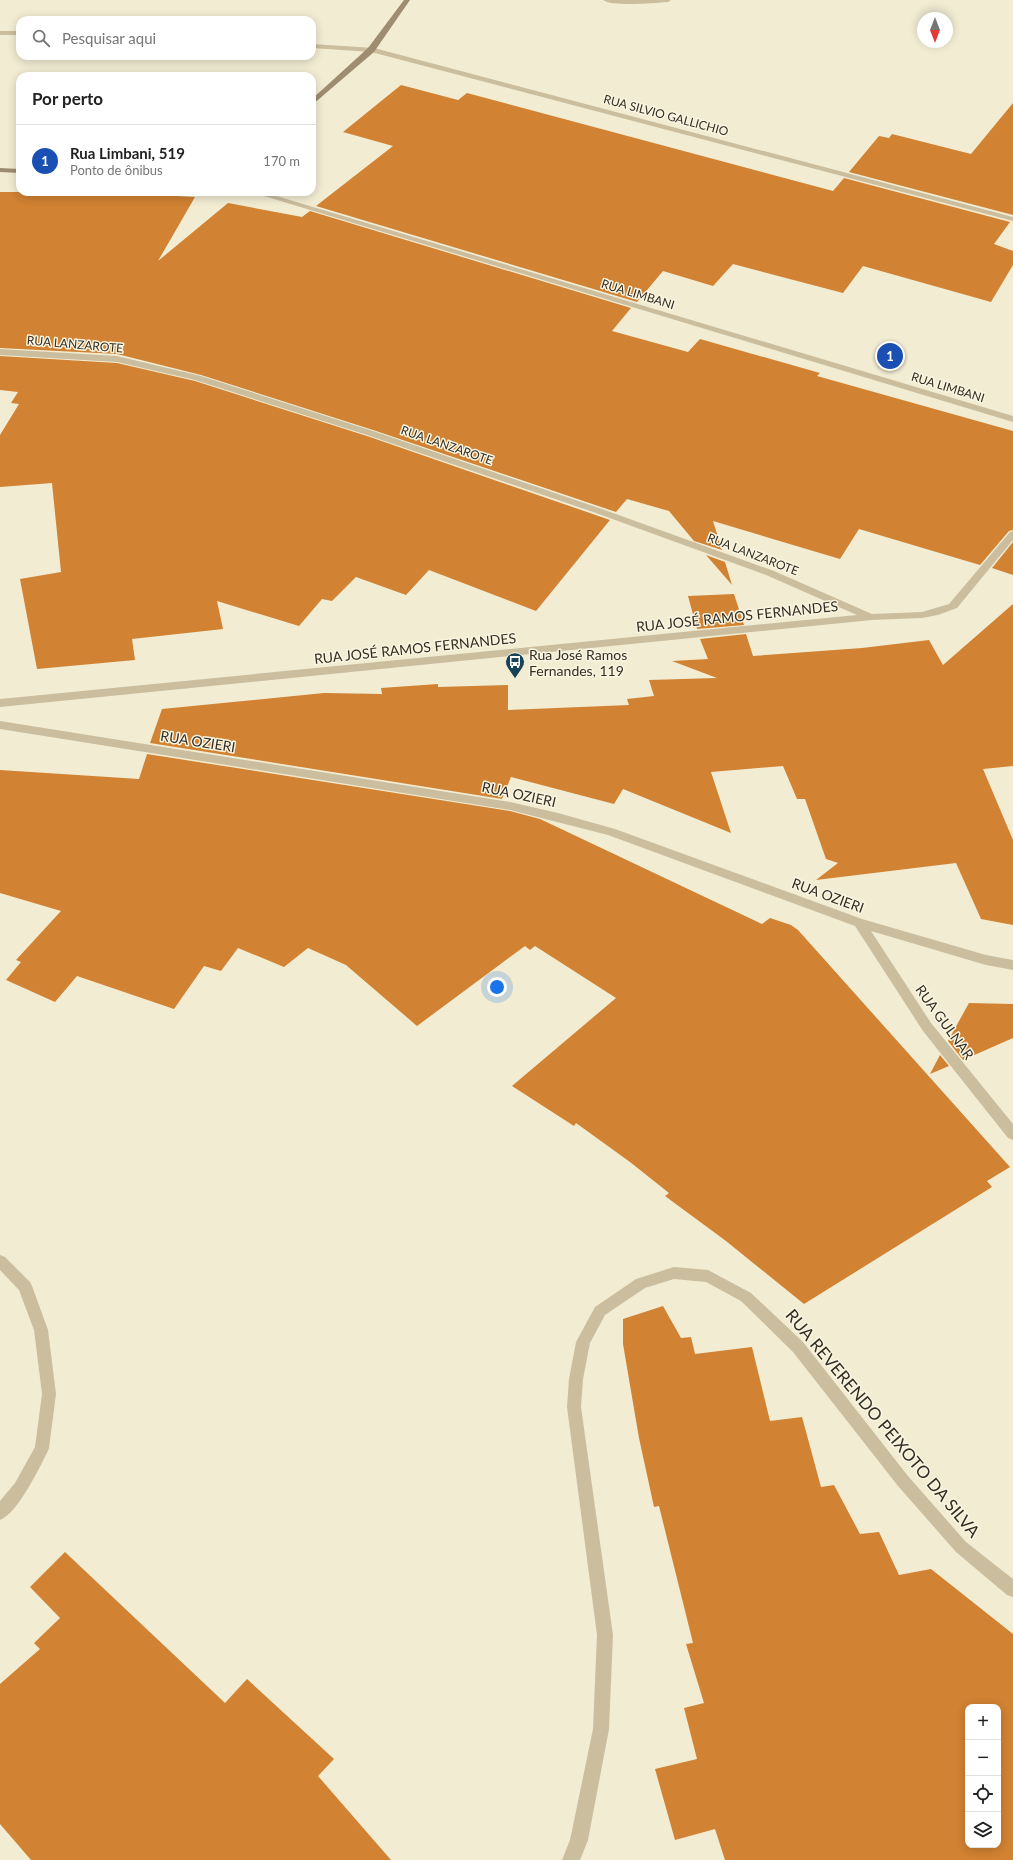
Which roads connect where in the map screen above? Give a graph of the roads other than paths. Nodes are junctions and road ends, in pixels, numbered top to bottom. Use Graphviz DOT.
graph roads {
  1 [pos="407,0"];
  2 [pos="606,0"];
  3 [pos="668,0"];
  4 [pos="16,32"];
  5 [pos="0,33"];
  6 [pos="316,46"];
  7 [pos="371,50"];
  8 [pos="316,99"];
  9 [pos="0,170"];
  10 [pos="16,171"];
  11 [pos="268,196"];
  12 [pos="1013,218"];
  13 [pos="0,352"];
  14 [pos="1013,419"];
  15 [pos="1013,534"];
  16 [pos="872,617"];
  17 [pos="0,703"];
  18 [pos="0,725"];
  19 [pos="859,923"];
  20 [pos="1013,965"];
  21 [pos="1013,1134"];
  22 [pos="0,1261"];
  23 [pos="0,1513"];
  24 [pos="1013,1588"];
  25 [pos="571,1860"];
  1 -- 7 [label="main road"];
  2 -- 3 [label="street"];
  4 -- 5 [label="street"];
  6 -- 7 [label="street, RUA SILVIO GALLICHIO"];
  7 -- 8 [label="main road"];
  7 -- 12 [label="street, RUA SILVIO GALLICHIO"];
  9 -- 10 [label="main road"];
  11 -- 14 [label="street, RUA LIMBANI"];
  13 -- 16 [label="street, RUA LANZAROTE"];
  15 -- 16 [label="street, RUA JOSÉ RAMOS FERNANDES"];
  16 -- 17 [label="street, RUA JOSÉ RAMOS FERNANDES"];
  18 -- 19 [label="street, RUA OZIERI"];
  19 -- 20 [label="street, RUA OZIERI"];
  19 -- 21 [label="street, RUA GULNAR"];
  22 -- 23 [label="street"];
  24 -- 25 [label="street, RUA REVERENDO PEIXOTO DA SILVA"];
}
